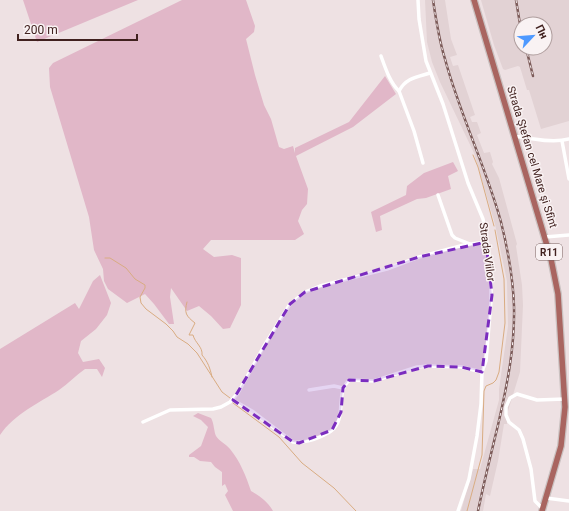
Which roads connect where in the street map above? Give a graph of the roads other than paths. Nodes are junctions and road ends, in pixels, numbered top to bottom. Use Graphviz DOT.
graph roads {
  1 [pos="418,0"];
  2 [pos="474,0"];
  3 [pos="381,56"];
  4 [pos="430,73"];
  5 [pos="399,91"];
  6 [pos="516,137"];
  7 [pos="569,139"];
  8 [pos="562,141"];
  9 [pos="423,163"];
  10 [pos="569,179"];
  11 [pos="438,195"];
  12 [pos="569,235"];
  13 [pos="545,237"];
  14 [pos="486,242"];
  15 [pos="470,244"];
  16 [pos="482,372"];
  17 [pos="343,388"];
  18 [pos="309,390"];
  19 [pos="565,399"];
  20 [pos="233,400"];
  21 [pos="567,407"];
  22 [pos="142,422"];
  23 [pos="546,498"];
  24 [pos="569,501"];
  25 [pos="542,510"];
  26 [pos="458,511"];
  1 -- 4 [label="street, Strada Viilor"];
  2 -- 6 [label="main road, Strada Ştefan cel Mare şi Sfînt / R11"];
  3 -- 5 [label="street"];
  4 -- 5 [label="street"];
  4 -- 14 [label="street, Strada Viilor"];
  5 -- 9 [label="street"];
  6 -- 8 [label="street"];
  6 -- 13 [label="main road, Strada Ştefan cel Mare şi Sfînt / R11"];
  7 -- 8 [label="street"];
  8 -- 10 [label="street"];
  11 -- 15 [label="street, Strada Viilor"];
  12 -- 13 [label="street"];
  13 -- 19 [label="main road, Strada Ştefan cel Mare şi Sfînt / R11"];
  14 -- 15 [label="street"];
  14 -- 16 [label="street, Strada Viilor"];
  15 -- 20 [label="street"];
  16 -- 17 [label="street"];
  16 -- 26 [label="street, Strada Viilor"];
  17 -- 18 [label="street"];
  17 -- 20 [label="street"];
  19 -- 21 [label="main road, Strada Ştefan cel Mare şi Sfînt / R11"];
  19 -- 25 [label="street"];
  20 -- 22 [label="street"];
  21 -- 23 [label="main road, Strada Ştefan cel Mare şi Sfînt / R11"];
  23 -- 24 [label="street"];
  23 -- 25 [label="main road, Strada Ştefan cel Mare şi Sfînt / R11"];
}
